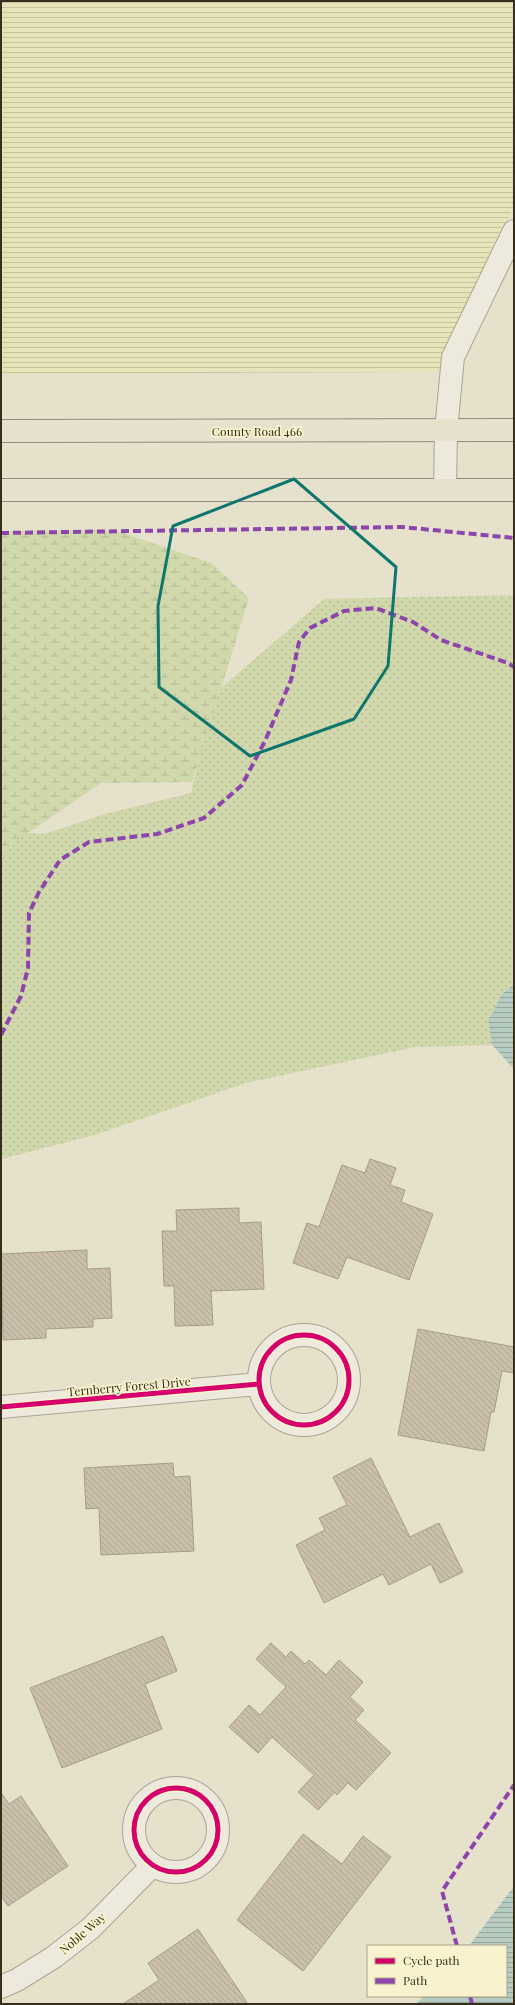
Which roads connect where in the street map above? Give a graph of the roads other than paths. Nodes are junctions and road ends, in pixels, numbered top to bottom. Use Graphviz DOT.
graph roads {
  1 [pos="514,231"];
  2 [pos="446,430"];
  3 [pos="514,430"];
  4 [pos="1,432"];
  5 [pos="1,490"];
  6 [pos="445,490"];
  7 [pos="514,490"];
  8 [pos="259,1384"];
  9 [pos="1,1407"];
  10 [pos="152,1865"];
  11 [pos="1,1986"];
  1 -- 2 [label="street"];
  2 -- 3 [label="main road, County Road 466"];
  2 -- 4 [label="main road, County Road 466"];
  2 -- 6 [label="street"];
  5 -- 6 [label="main road"];
  6 -- 7 [label="main road"];
  8 -- 8 [label="street"];
  8 -- 9 [label="street, Ternberry Forest Drive"];
  10 -- 11 [label="street, Noble Way"];
}
